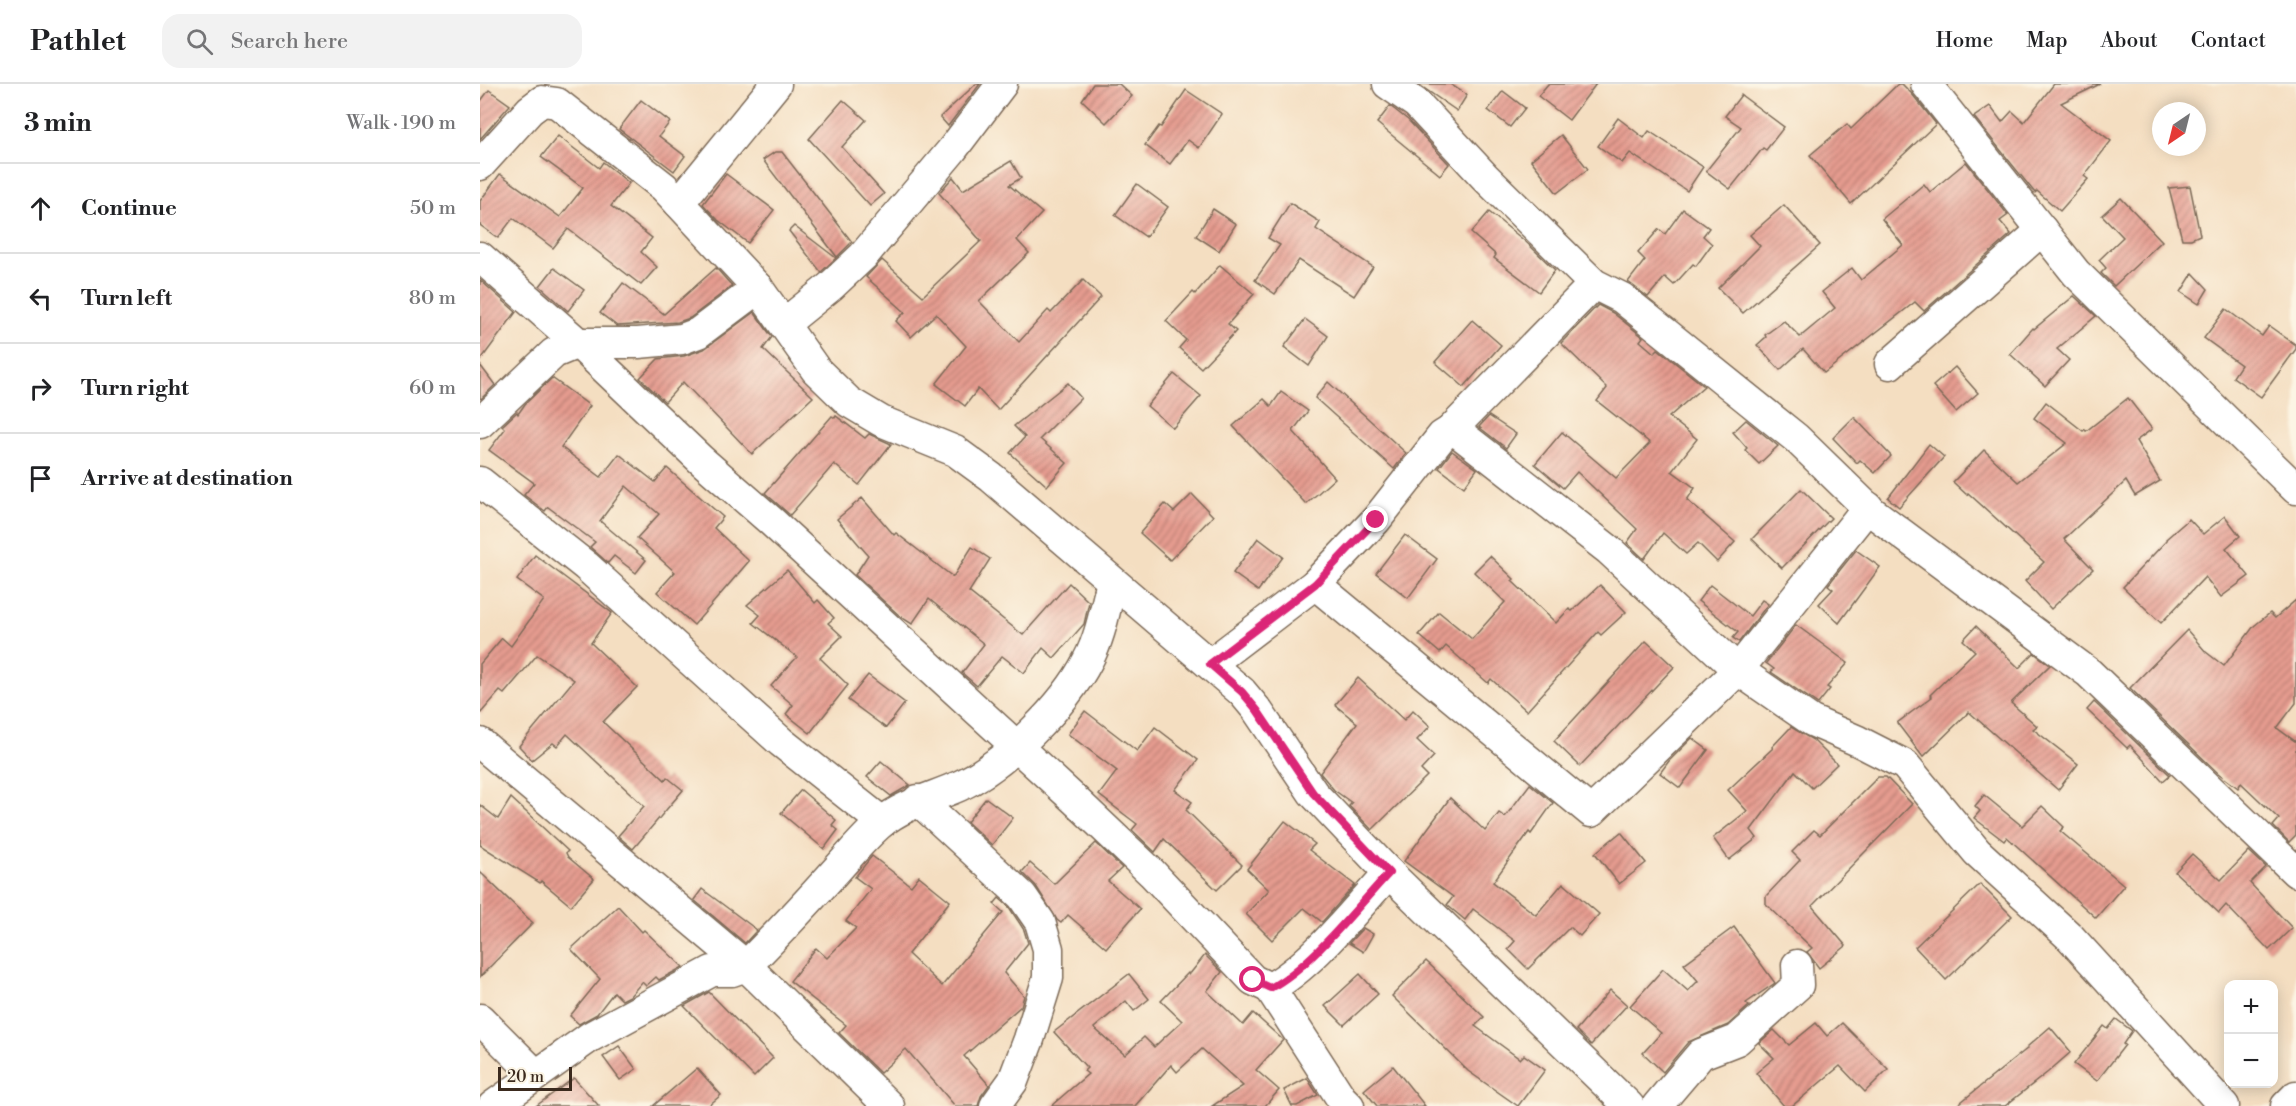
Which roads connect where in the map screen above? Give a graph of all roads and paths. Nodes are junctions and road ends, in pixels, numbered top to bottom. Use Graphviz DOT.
graph roads {
  1 [pos="776,84"];
  2 [pos="1002,84"];
  3 [pos="1388,84"];
  4 [pos="1926,84"];
  5 [pos="532,93"];
  6 [pos="480,165"];
  7 [pos="678,203"];
  8 [pos="2042,230"];
  9 [pos="480,257"];
  10 [pos="1594,284"];
  11 [pos="758,288"];
  12 [pos="784,324"];
  13 [pos="578,343"];
  14 [pos="1890,364"];
  15 [pos="480,423"];
  16 [pos="1450,431"];
  17 [pos="480,482"];
  18 [pos="2296,489"];
  19 [pos="1868,507"];
  20 [pos="1112,582"];
  21 [pos="1315,584"];
  22 [pos="1210,664"];
  23 [pos="1738,670"];
  24 [pos="480,743"];
  25 [pos="1016,746"];
  26 [pos="918,800"];
  27 [pos="882,822"];
  28 [pos="2296,872"];
  29 [pos="1389,873"];
  30 [pos="1797,965"];
  31 [pos="746,966"];
  32 [pos="1270,988"];
  33 [pos="480,1019"];
  34 [pos="536,1075"];
  35 [pos="2296,1096"];
  36 [pos="493,1106"];
  37 [pos="889,1106"];
  38 [pos="995,1106"];
  39 [pos="1349,1106"];
  40 [pos="1629,1106"];
  41 [pos="1657,1106"];
  42 [pos="2224,1106"];
  43 [pos="2286,1106"];
  1 -- 7 [label="street"];
  2 -- 12 [label="street"];
  3 -- 10 [label="street"];
  4 -- 8 [label="street"];
  5 -- 6 [label="street"];
  5 -- 7 [label="street"];
  7 -- 11 [label="street"];
  8 -- 14 [label="street"];
  8 -- 18 [label="street"];
  9 -- 13 [label="street"];
  10 -- 16 [label="street"];
  10 -- 19 [label="street"];
  11 -- 12 [label="street"];
  11 -- 13 [label="street"];
  12 -- 20 [label="street"];
  13 -- 15 [label="street"];
  13 -- 25 [label="street"];
  16 -- 21 [label="street"];
  16 -- 23 [label="street"];
  17 -- 27 [label="street"];
  19 -- 23 [label="street"];
  19 -- 28 [label="street"];
  20 -- 22 [label="street"];
  20 -- 25 [label="street"];
  21 -- 22 [label="street"];
  21 -- 23 [label="street"];
  22 -- 29 [label="street"];
  23 -- 42 [label="street"];
  24 -- 31 [label="street"];
  25 -- 26 [label="street"];
  25 -- 32 [label="street"];
  26 -- 27 [label="street"];
  26 -- 38 [label="street"];
  27 -- 31 [label="street"];
  29 -- 32 [label="street"];
  29 -- 40 [label="street"];
  30 -- 41 [label="street"];
  31 -- 34 [label="street"];
  31 -- 37 [label="street"];
  32 -- 39 [label="street"];
  33 -- 34 [label="street"];
  34 -- 36 [label="street"];
  35 -- 43 [label="street"];
}
